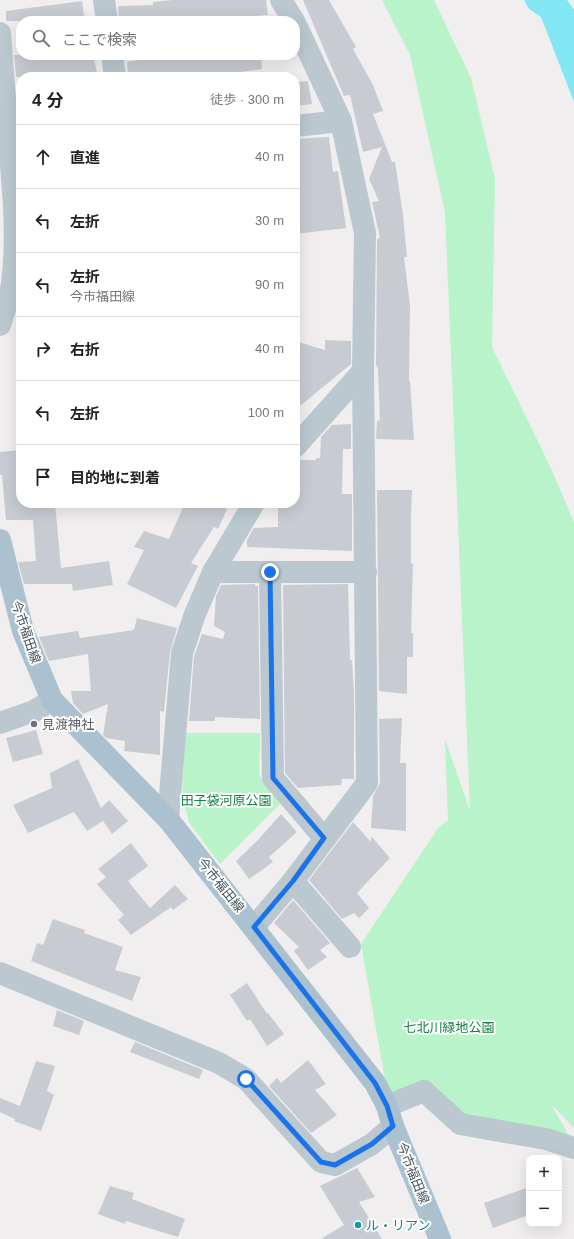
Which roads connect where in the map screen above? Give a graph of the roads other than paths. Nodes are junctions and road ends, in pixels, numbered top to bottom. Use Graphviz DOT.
graph roads {
  1 [pos="104,0"];
  2 [pos="281,0"];
  3 [pos="106,16"];
  4 [pos="290,16"];
  5 [pos="0,33"];
  6 [pos="300,35"];
  7 [pos="113,60"];
  8 [pos="114,72"];
  9 [pos="3,112"];
  10 [pos="341,121"];
  11 [pos="300,125"];
  12 [pos="16,161"];
  13 [pos="16,262"];
  14 [pos="0,325"];
  15 [pos="364,371"];
  16 [pos="300,441"];
  17 [pos="251,508"];
  18 [pos="0,540"];
  19 [pos="213,572"];
  20 [pos="270,572"];
  21 [pos="366,572"];
  22 [pos="52,700"];
  23 [pos="0,723"];
  24 [pos="168,819"];
  25 [pos="324,838"];
  26 [pos="293,881"];
  27 [pos="254,927"];
  28 [pos="350,947"];
  29 [pos="0,973"];
  30 [pos="390,1116"];
  31 [pos="574,1148"];
  32 [pos="440,1239"];
  1 -- 3 [label="street"];
  2 -- 4 [label="street"];
  5 -- 9 [label="street"];
  6 -- 10 [label="street"];
  7 -- 8 [label="street"];
  9 -- 12 [label="street"];
  10 -- 11 [label="street"];
  10 -- 15 [label="street"];
  13 -- 14 [label="street"];
  15 -- 16 [label="street"];
  15 -- 21 [label="street"];
  17 -- 19 [label="street"];
  18 -- 22 [label="main road, 今市福田線"];
  19 -- 20 [label="street"];
  19 -- 24 [label="street"];
  20 -- 21 [label="street"];
  20 -- 25 [label="street"];
  21 -- 25 [label="street"];
  22 -- 23 [label="street"];
  22 -- 24 [label="main road, 今市福田線"];
  24 -- 27 [label="main road, 今市福田線"];
  25 -- 26 [label="street"];
  26 -- 27 [label="street"];
  26 -- 28 [label="street"];
  27 -- 30 [label="main road, 今市福田線"];
  29 -- 30 [label="street"];
  30 -- 31 [label="street"];
  30 -- 32 [label="main road, 今市福田線"];
}
